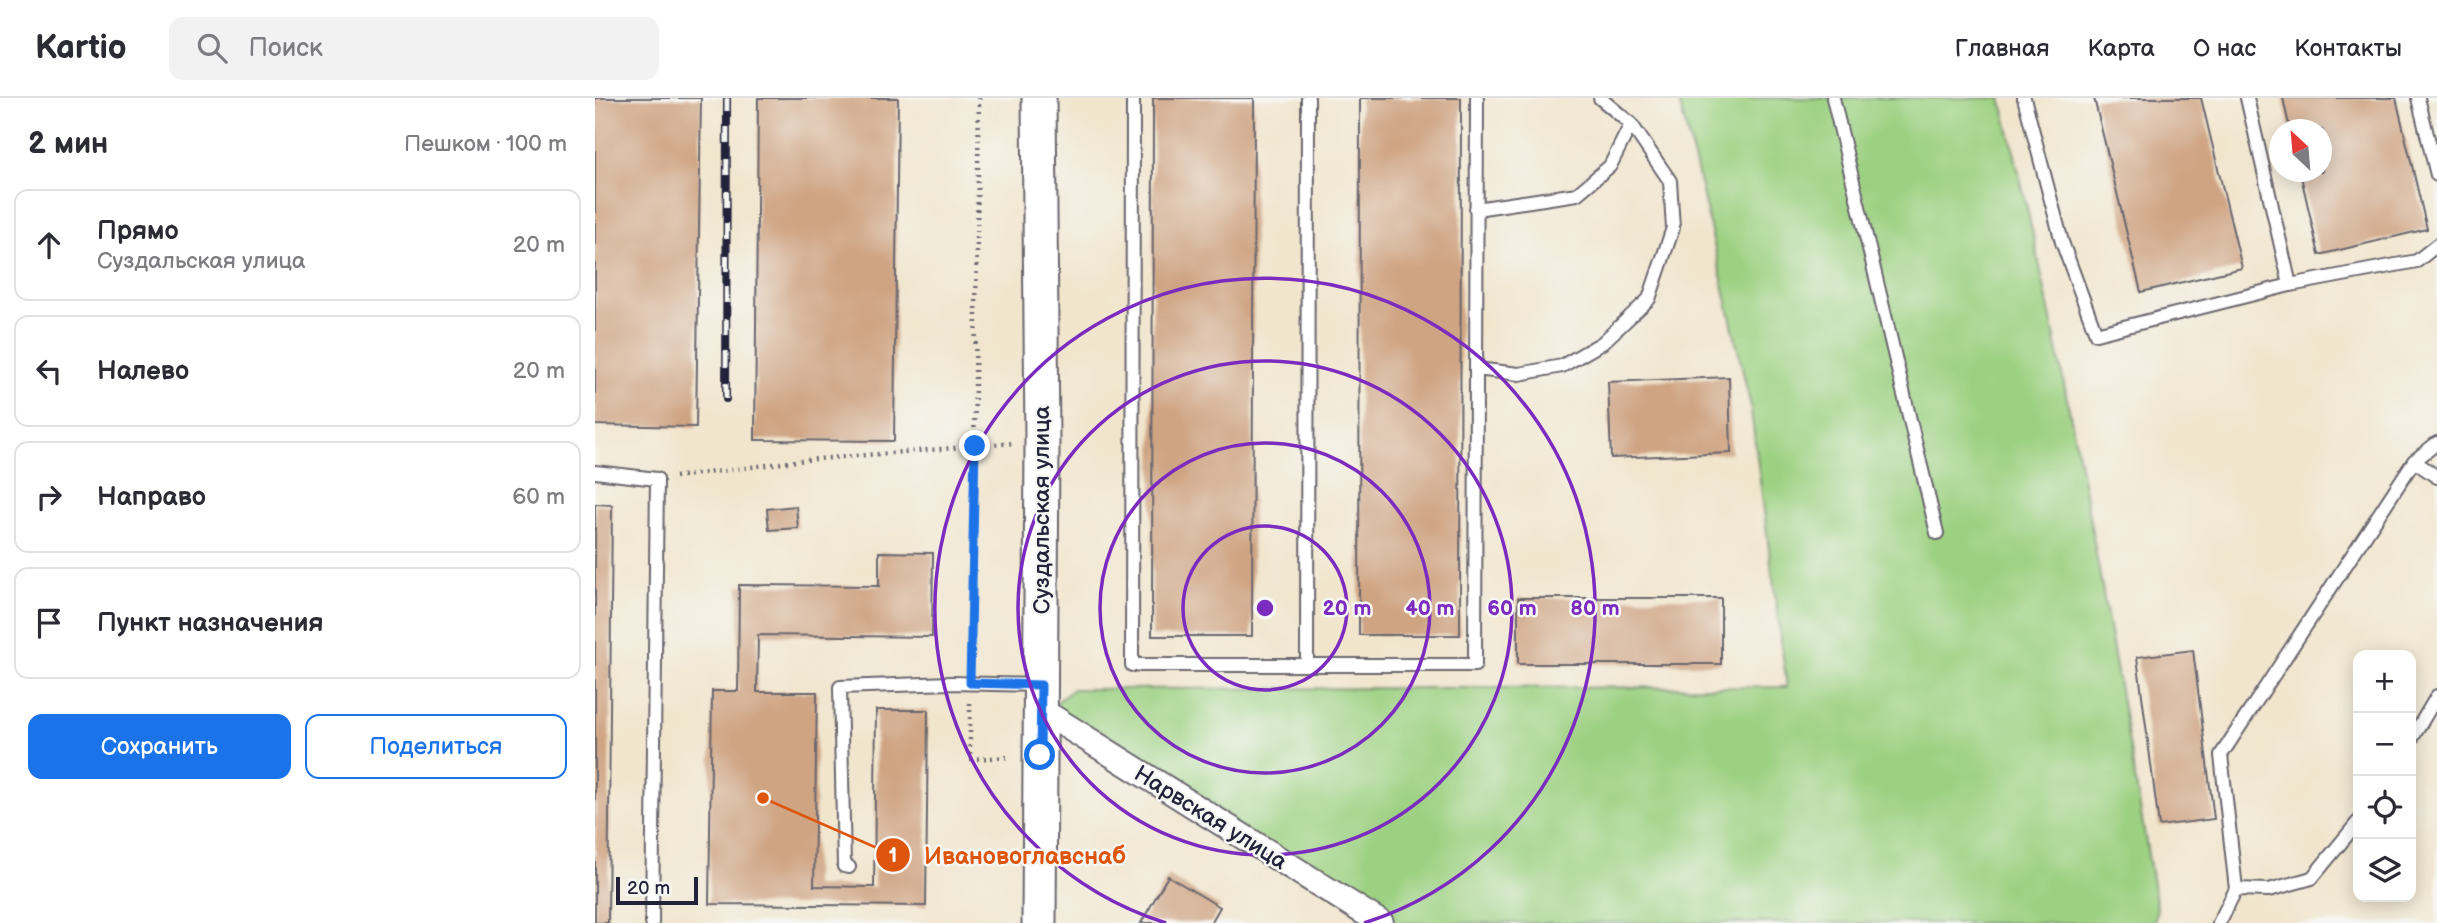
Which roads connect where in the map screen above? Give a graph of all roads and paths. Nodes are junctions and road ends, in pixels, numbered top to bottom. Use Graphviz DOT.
graph roads {
  1 [pos="979,98"];
  2 [pos="1039,98"];
  3 [pos="1133,98"];
  4 [pos="1308,98"];
  5 [pos="1477,98"];
  6 [pos="1600,98"];
  7 [pos="1833,98"];
  8 [pos="2024,98"];
  9 [pos="2247,98"];
  10 [pos="2418,98"];
  11 [pos="1631,124"];
  12 [pos="2437,175"];
  13 [pos="1476,209"];
  14 [pos="2437,245"];
  15 [pos="2290,285"];
  16 [pos="1476,369"];
  17 [pos="1042,441"];
  18 [pos="2437,443"];
  19 [pos="975,446"];
  20 [pos="2414,461"];
  21 [pos="595,472"];
  22 [pos="2437,477"];
  23 [pos="657,479"];
  24 [pos="1937,533"];
  25 [pos="1307,665"];
  26 [pos="970,683"];
  27 [pos="2437,696"];
  28 [pos="1041,698"];
  29 [pos="2416,732"];
  30 [pos="1040,755"];
  31 [pos="2353,828"];
  32 [pos="849,867"];
  33 [pos="2235,889"];
  34 [pos="653,923"];
  35 [pos="1039,923"];
  36 [pos="1381,923"];
  37 [pos="2219,923"];
  1 -- 19 [label="path"];
  2 -- 17 [label="main road, Суздальская улица"];
  3 -- 25 [label="lane"];
  4 -- 25 [label="lane"];
  5 -- 13 [label="lane"];
  6 -- 11 [label="lane"];
  7 -- 24 [label="lane"];
  8 -- 15 [label="lane"];
  9 -- 15 [label="lane"];
  10 -- 12 [label="lane"];
  11 -- 13 [label="lane"];
  11 -- 16 [label="lane"];
  13 -- 16 [label="lane"];
  14 -- 15 [label="lane"];
  16 -- 25 [label="lane"];
  17 -- 19 [label="path"];
  17 -- 28 [label="main road, Суздальская улица"];
  18 -- 20 [label="lane"];
  19 -- 23 [label="path"];
  19 -- 26 [label="path"];
  20 -- 22 [label="lane"];
  20 -- 33 [label="lane"];
  21 -- 23 [label="lane"];
  23 -- 34 [label="lane"];
  26 -- 28 [label="lane"];
  26 -- 30 [label="path"];
  26 -- 32 [label="lane"];
  27 -- 29 [label="lane"];
  28 -- 30 [label="main road, Суздальская улица"];
  28 -- 36 [label="street, Нарвская улица"];
  30 -- 35 [label="main road, Суздальская улица"];
  31 -- 33 [label="lane"];
  33 -- 37 [label="lane"];
}
